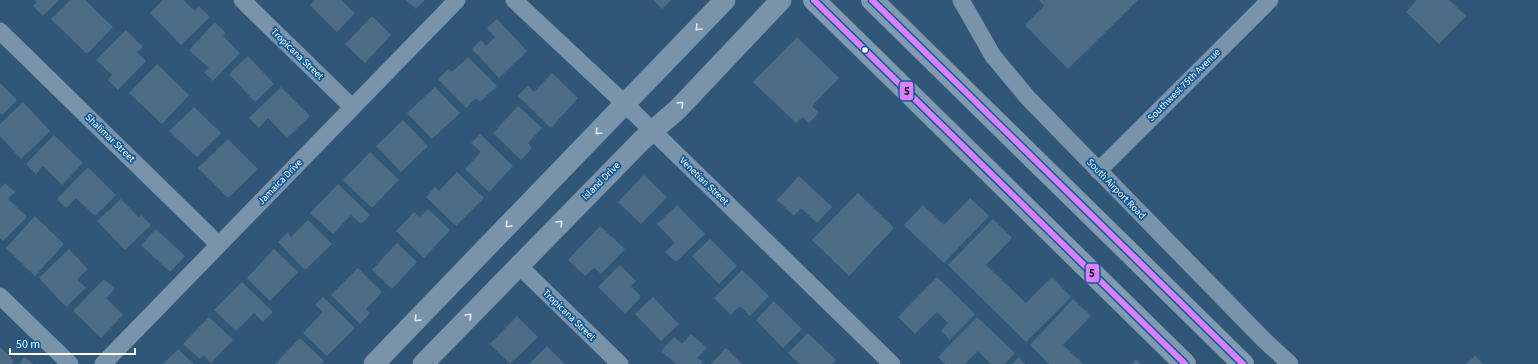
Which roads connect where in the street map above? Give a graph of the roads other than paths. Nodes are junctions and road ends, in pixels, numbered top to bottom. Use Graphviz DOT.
graph roads {
  1 [pos="242,0"];
  2 [pos="458,0"];
  3 [pos="514,0"];
  4 [pos="725,0"];
  5 [pos="781,0"];
  6 [pos="814,0"];
  7 [pos="872,0"];
  8 [pos="961,0"];
  9 [pos="1270,0"];
  10 [pos="0,31"];
  11 [pos="625,104"];
  12 [pos="352,107"];
  13 [pos="653,131"];
  14 [pos="1098,170"];
  15 [pos="220,245"];
  16 [pos="518,265"];
  17 [pos="0,296"];
  18 [pos="70,364"];
  19 [pos="103,364"];
  20 [pos="374,364"];
  21 [pos="423,364"];
  22 [pos="620,364"];
  23 [pos="892,364"];
  24 [pos="1185,364"];
  25 [pos="1242,364"];
  26 [pos="1290,364"];
  1 -- 12 [label="street, Tropicana Street"];
  2 -- 12 [label="street, Jamaica Drive"];
  3 -- 11 [label="street, Venetian Street"];
  4 -- 11 [label="street, one-way"];
  13 -- 5 [label="street, Island Drive, one-way"];
  6 -- 24 [label="main road"];
  7 -- 25 [label="main road"];
  8 -- 14 [label="street, South Airport Road"];
  9 -- 14 [label="street, Southwest 75th Avenue"];
  10 -- 15 [label="street, Shalimar Street"];
  11 -- 13 [label="street, Venetian Street"];
  11 -- 20 [label="street, one-way"];
  12 -- 15 [label="street, Jamaica Drive"];
  16 -- 13 [label="street, Island Drive, one-way"];
  13 -- 23 [label="street, Venetian Street"];
  14 -- 26 [label="street, South Airport Road"];
  15 -- 19 [label="street, Jamaica Drive"];
  21 -- 16 [label="street, Island Drive, one-way"];
  16 -- 22 [label="street, Tropicana Street"];
  17 -- 18 [label="street"];
}
